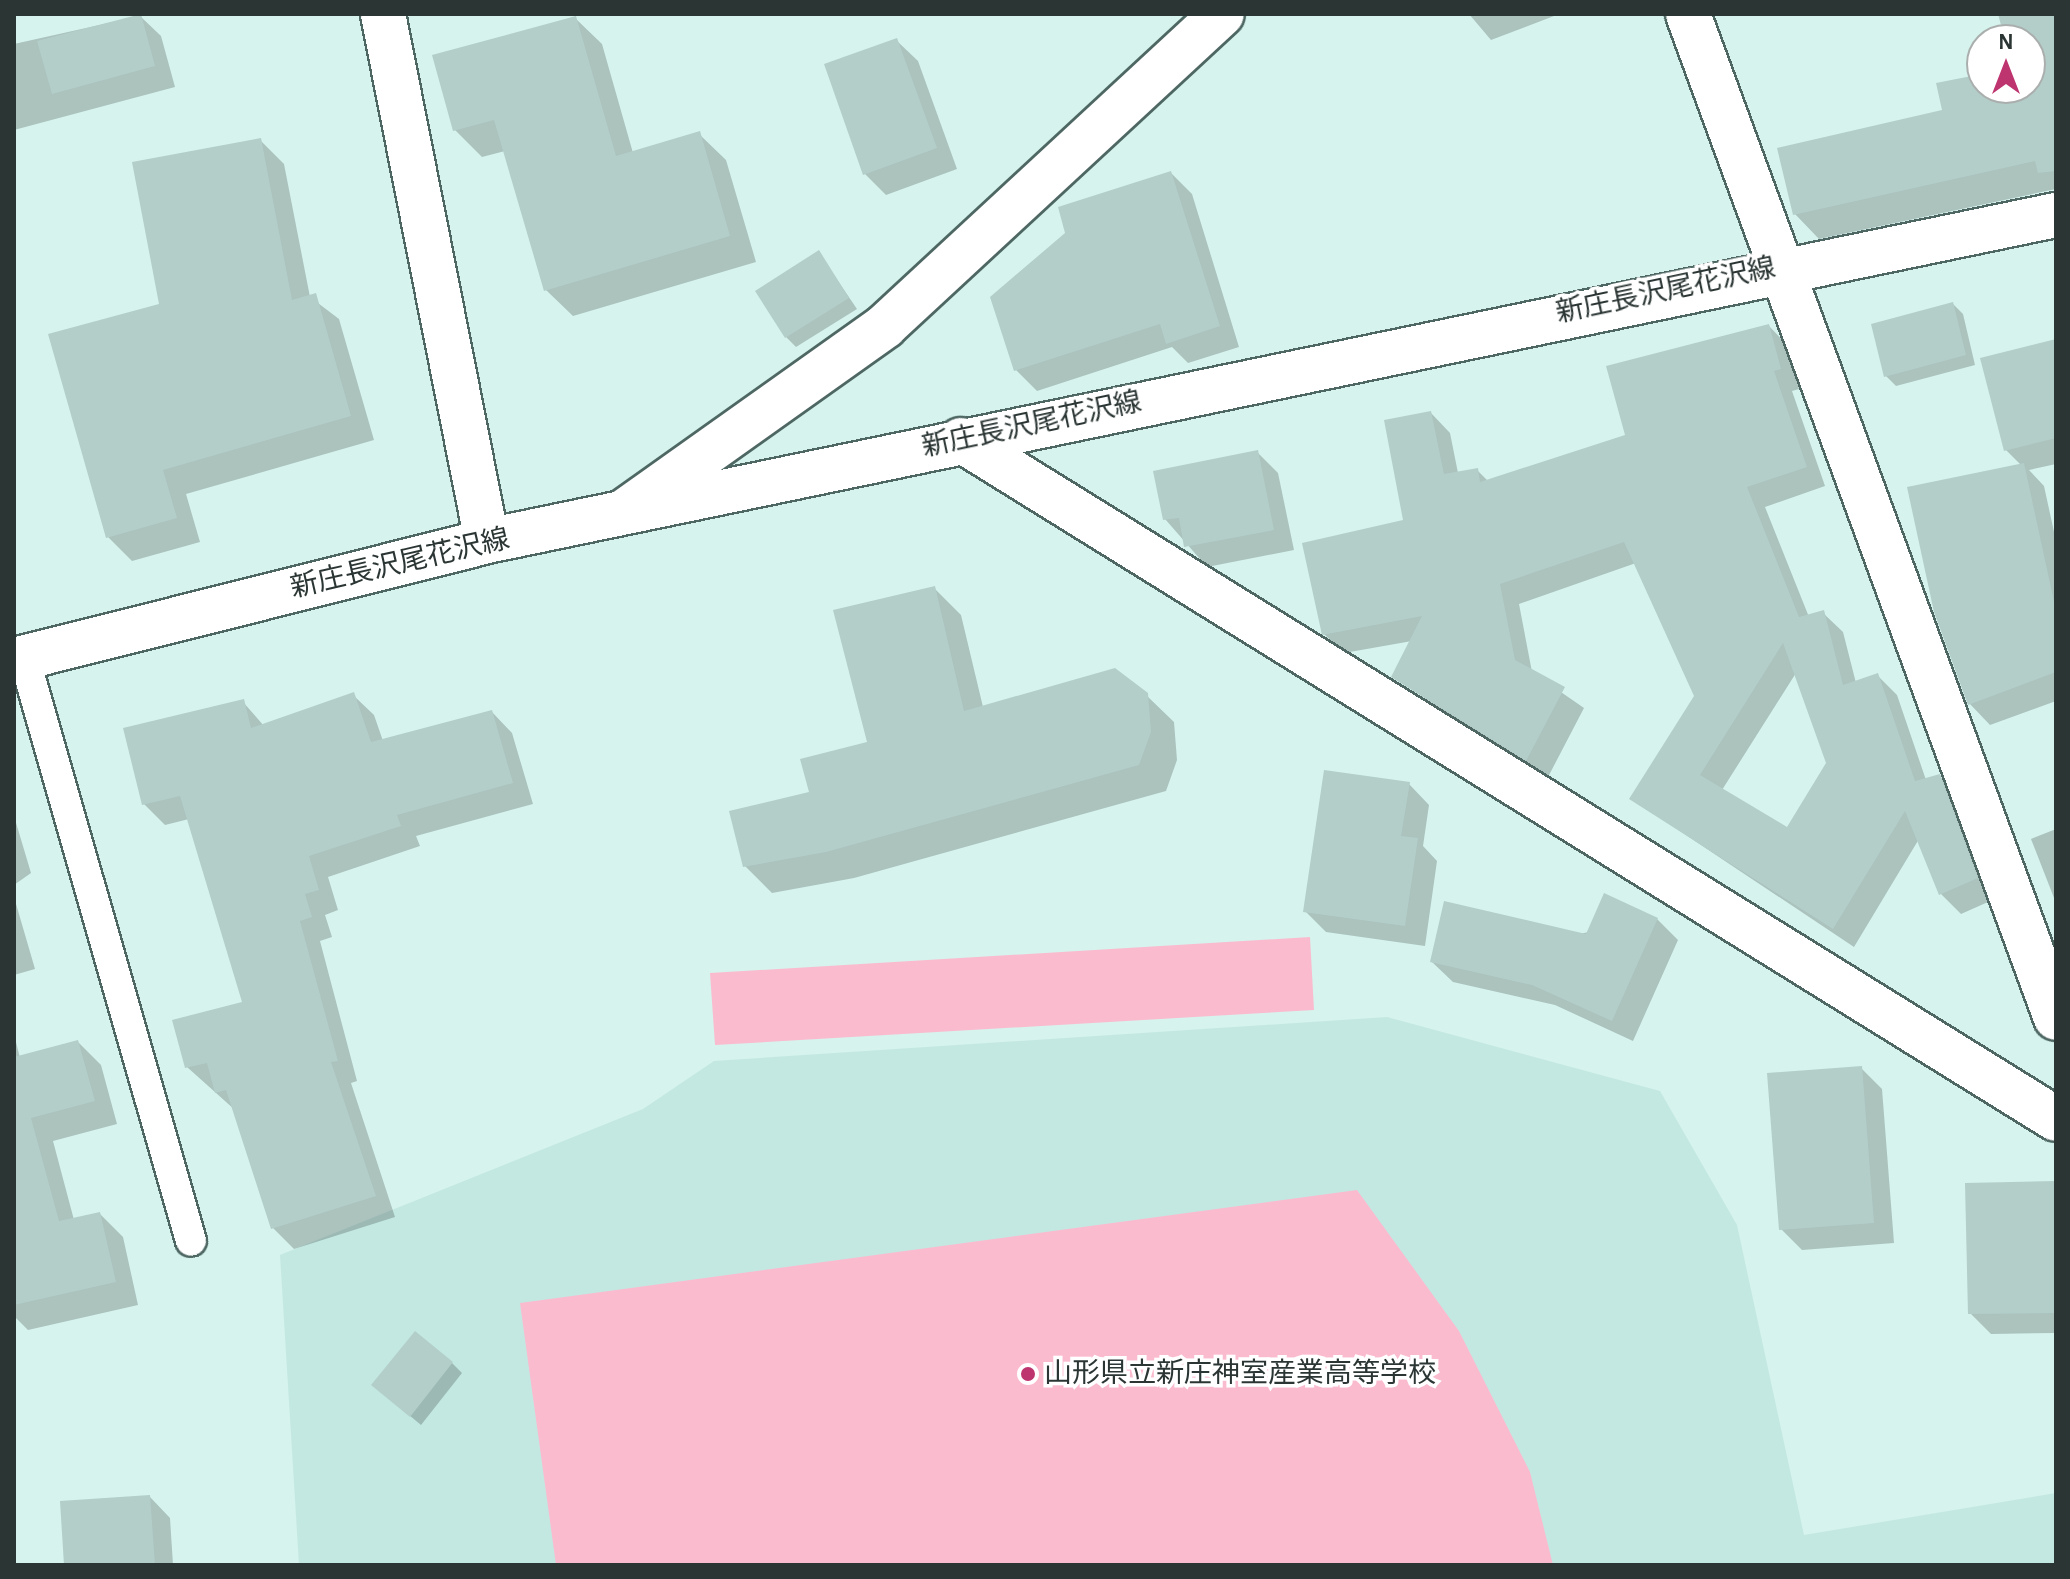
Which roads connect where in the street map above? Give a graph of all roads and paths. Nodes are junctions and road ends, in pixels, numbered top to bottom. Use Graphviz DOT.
graph roads {
  1 [pos="383,14"];
  2 [pos="1222,14"];
  3 [pos="1688,14"];
  4 [pos="2056,215"];
  5 [pos="1781,267"];
  6 [pos="961,440"];
  7 [pos="609,520"];
  8 [pos="487,541"];
  9 [pos="19,658"];
  10 [pos="2056,1018"];
  11 [pos="2056,1119"];
  12 [pos="191,1241"];
  1 -- 8 [label="street"];
  2 -- 7 [label="street"];
  3 -- 5 [label="street"];
  4 -- 5 [label="street, 新庄長沢尾花沢線"];
  5 -- 6 [label="street, 新庄長沢尾花沢線"];
  5 -- 10 [label="street"];
  6 -- 7 [label="street, 新庄長沢尾花沢線"];
  6 -- 11 [label="street"];
  7 -- 8 [label="street, 新庄長沢尾花沢線"];
  8 -- 9 [label="street, 新庄長沢尾花沢線"];
  9 -- 12 [label="lane"];
}
